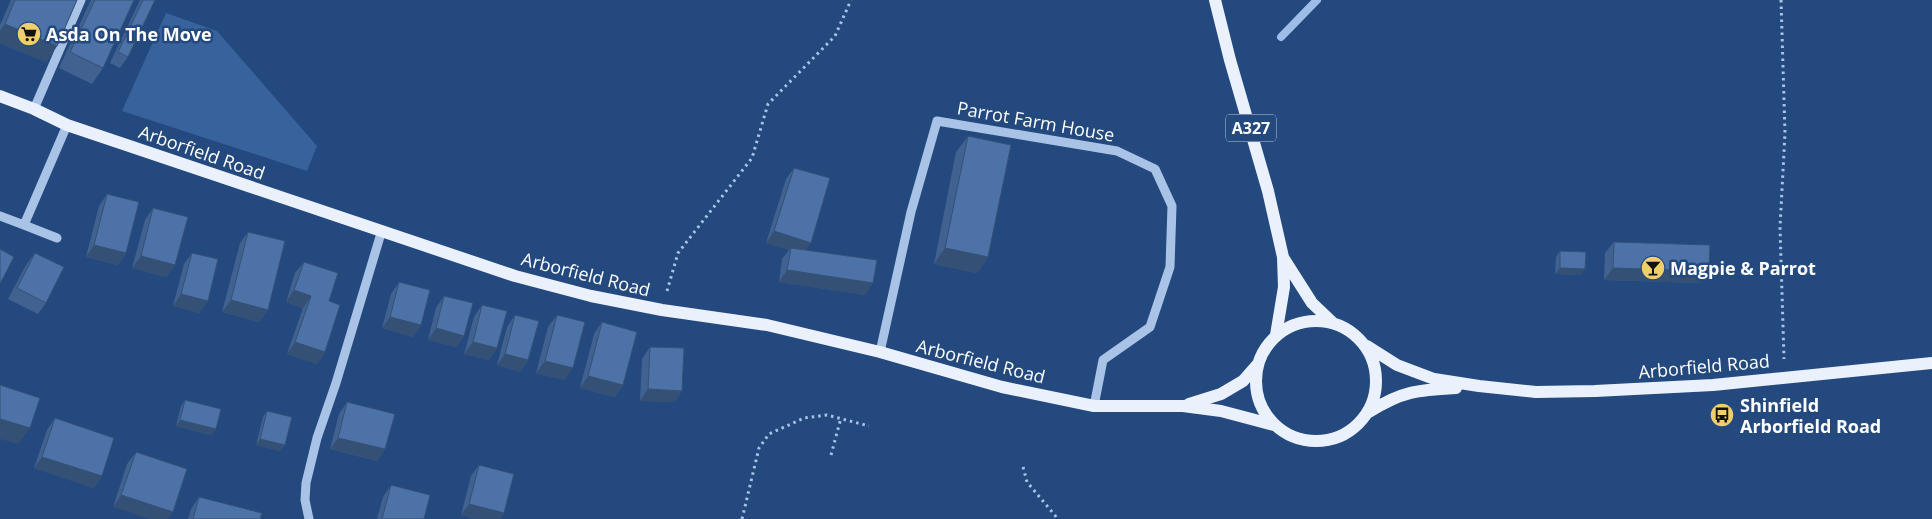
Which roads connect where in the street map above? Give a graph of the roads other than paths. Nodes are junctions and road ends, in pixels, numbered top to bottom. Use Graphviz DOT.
graph roads {
  1 [pos="81,0"];
  2 [pos="1215,0"];
  3 [pos="0,96"];
  4 [pos="34,109"];
  5 [pos="67,125"];
  6 [pos="0,216"];
  7 [pos="24,224"];
  8 [pos="382,230"];
  9 [pos="56,238"];
  10 [pos="1283,257"];
  11 [pos="1332,322"];
  12 [pos="1276,335"];
  13 [pos="1367,346"];
  14 [pos="880,352"];
  15 [pos="1932,363"];
  16 [pos="1258,364"];
  17 [pos="1479,386"];
  18 [pos="1094,406"];
  19 [pos="1183,406"];
  20 [pos="1368,412"];
  21 [pos="1274,426"];
  22 [pos="309,519"];
  1 -- 4 [label="street"];
  2 -- 10 [label="main road, A327"];
  3 -- 4 [label="main road, Arborfield Road"];
  4 -- 5 [label="main road, Arborfield Road"];
  5 -- 7 [label="street"];
  5 -- 8 [label="main road, Arborfield Road"];
  6 -- 7 [label="street"];
  7 -- 9 [label="street"];
  8 -- 14 [label="main road, Arborfield Road"];
  8 -- 22 [label="street"];
  10 -- 11 [label="main road, A327"];
  10 -- 12 [label="main road, A327"];
  11 -- 12 [label="main road, A327"];
  11 -- 13 [label="main road, A327"];
  12 -- 16 [label="main road, A327"];
  13 -- 17 [label="main road, Arborfield Road / A327"];
  13 -- 20 [label="main road, A327"];
  14 -- 18 [label="main road, Arborfield Road"];
  14 -- 18 [label="street, Parrot Farm House"];
  15 -- 17 [label="main road, Arborfield Road / A327"];
  16 -- 19 [label="main road, Arborfield Road"];
  16 -- 21 [label="main road, A327"];
  17 -- 20 [label="main road, Arborfield Road / A327"];
  18 -- 19 [label="main road, Arborfield Road"];
  19 -- 21 [label="main road, Arborfield Road"];
  20 -- 21 [label="main road, A327"];
}
